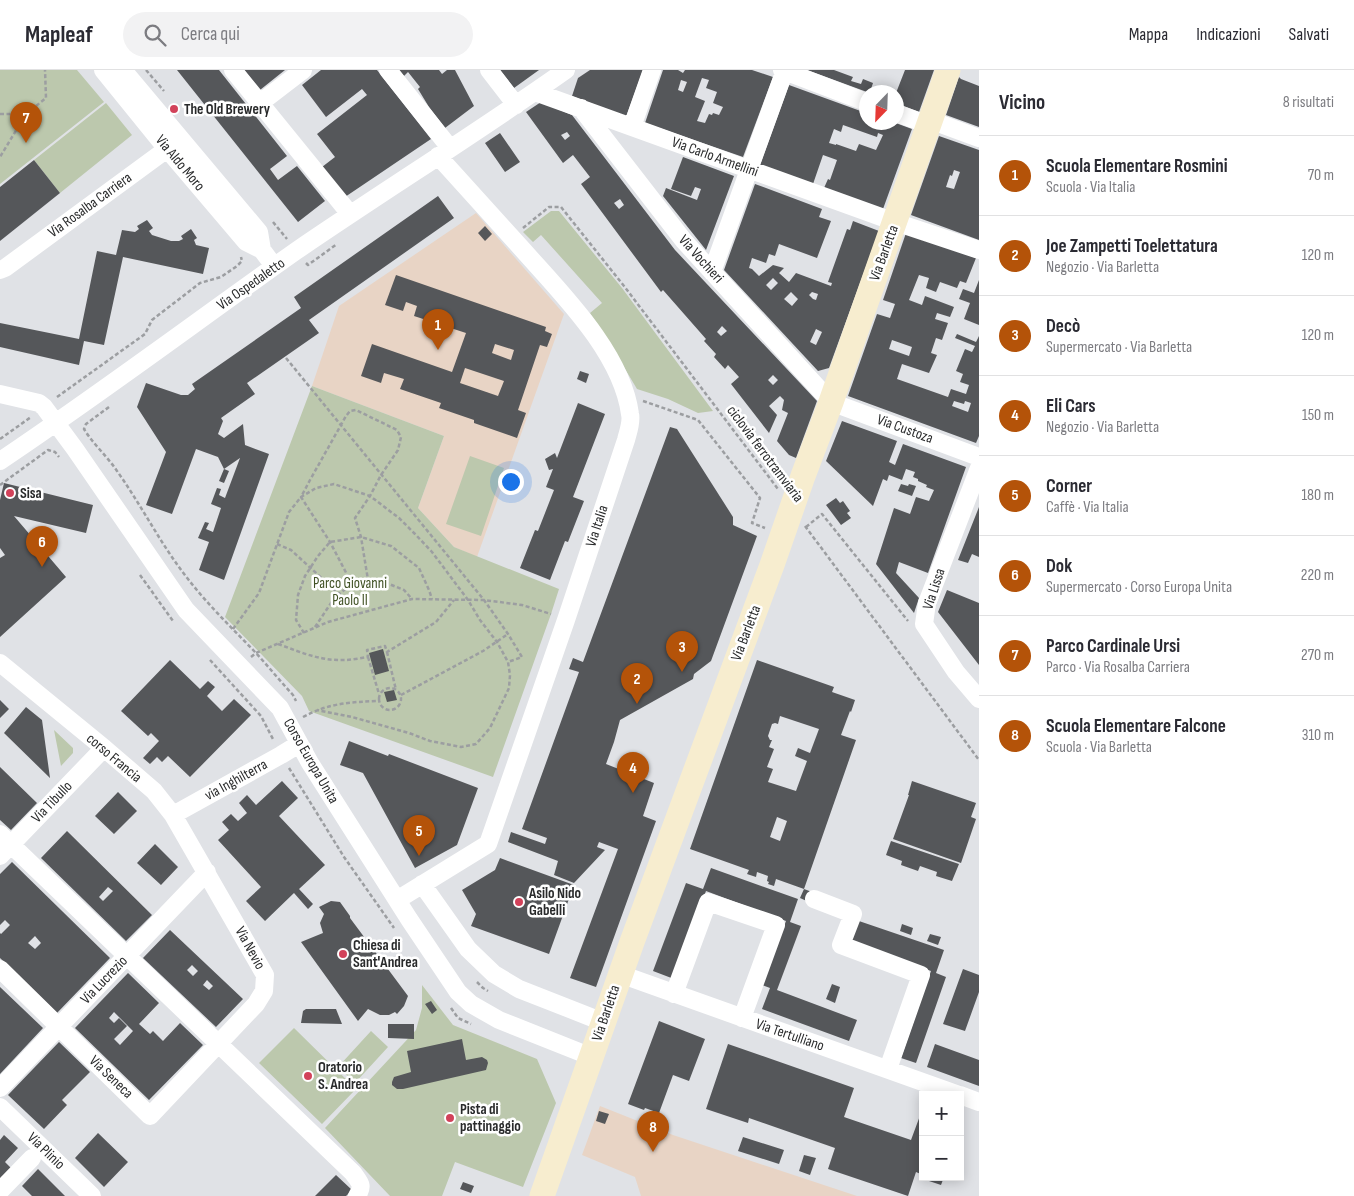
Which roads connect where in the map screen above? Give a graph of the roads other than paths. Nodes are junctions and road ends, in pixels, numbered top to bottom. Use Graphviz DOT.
graph roads {
  1 [pos="103,70"];
  2 [pos="123,70"];
  3 [pos="233,70"];
  4 [pos="303,70"];
  5 [pos="388,70"];
  6 [pos="489,70"];
  7 [pos="566,70"];
  8 [pos="652,70"];
  9 [pos="784,70"];
  10 [pos="948,70"];
  11 [pos="535,92"];
  12 [pos="859,99"];
  13 [pos="260,103"];
  14 [pos="581,108"];
  15 [pos="511,109"];
  16 [pos="904,115"];
  17 [pos="930,123"];
  18 [pos="632,127"];
  19 [pos="979,138"];
  20 [pos="173,143"];
  21 [pos="444,152"];
  22 [pos="750,169"];
  23 [pos="350,214"];
  24 [pos="895,222"];
  25 [pos="979,250"];
  26 [pos="274,266"];
  27 [pos="0,270"];
  28 [pos="712,272"];
  29 [pos="0,394"];
  30 [pos="831,402"];
  31 [pos="56,424"];
  32 [pos="979,457"];
  33 [pos="0,461"];
  34 [pos="979,468"];
  35 [pos="0,663"];
  36 [pos="979,699"];
  37 [pos="299,744"];
  38 [pos="104,748"];
  39 [pos="173,815"];
  40 [pos="4,845"];
  41 [pos="206,872"];
  42 [pos="422,884"];
  43 [pos="814,899"];
  44 [pos="397,900"];
  45 [pos="128,956"];
  46 [pos="0,969"];
  47 [pos="620,974"];
  48 [pos="674,994"];
  49 [pos="742,1018"];
  50 [pos="603,1022"];
  51 [pos="59,1026"];
  52 [pos="218,1044"];
  53 [pos="592,1057"];
  54 [pos="888,1069"];
  55 [pos="0,1088"];
  56 [pos="949,1091"];
  57 [pos="964,1096"];
  58 [pos="979,1102"];
  59 [pos="3,1117"];
  60 [pos="32,1158"];
  61 [pos="5,1191"];
  62 [pos="88,1195"];
  63 [pos="357,1196"];
  64 [pos="542,1196"];
  1 -- 20 [label="street, Via Aldo Moro"];
  2 -- 20 [label="street, Via Aldo Moro"];
  3 -- 13 [label="street"];
  4 -- 13 [label="street"];
  5 -- 21 [label="street, Via Italia"];
  6 -- 15 [label="street"];
  7 -- 11 [label="street, Via Ospedaletto"];
  8 -- 18 [label="street"];
  9 -- 12 [label="street"];
  9 -- 22 [label="street"];
  10 -- 17 [label="main road, Via Barletta"];
  11 -- 14 [label="street, Via Carlo Armellini"];
  11 -- 15 [label="street, Via Ospedaletto"];
  13 -- 23 [label="street"];
  14 -- 18 [label="street, Via Carlo Armellini"];
  14 -- 28 [label="street, Via Vochieri"];
  15 -- 21 [label="street, Via Ospedaletto"];
  16 -- 17 [label="street"];
  17 -- 19 [label="street"];
  17 -- 24 [label="main road, Via Barletta"];
  18 -- 22 [label="street, Via Carlo Armellini"];
  20 -- 26 [label="street, Via Aldo Moro"];
  20 -- 27 [label="street, Via Rosalba Carriera"];
  21 -- 23 [label="street, Via Ospedaletto"];
  21 -- 42 [label="street, Via Italia"];
  22 -- 24 [label="street, Via Carlo Armellini"];
  22 -- 28 [label="street"];
  23 -- 26 [label="street, Via Ospedaletto"];
  24 -- 25 [label="street, Via Carlo Armellini"];
  24 -- 30 [label="main road, Via Barletta"];
  26 -- 31 [label="street, Via Ospedaletto"];
  28 -- 30 [label="street, Via Vochieri"];
  29 -- 31 [label="street, Corso Europa Unita"];
  30 -- 32 [label="street, Via Custoza"];
  30 -- 47 [label="main road, Via Barletta"];
  31 -- 33 [label="street, Via Ospedaletto"];
  31 -- 37 [label="street, Corso Europa Unita"];
  34 -- 36 [label="street, Via Lissa"];
  35 -- 38 [label="street, corso Francia"];
  37 -- 39 [label="street, via Inghilterra"];
  37 -- 44 [label="street, Corso Europa Unita"];
  38 -- 39 [label="street, corso Francia"];
  38 -- 40 [label="street, Via Tibullo"];
  39 -- 41 [label="street, corso Francia"];
  40 -- 45 [label="street"];
  41 -- 45 [label="street, Via Lucrezio"];
  41 -- 52 [label="street, Via Nevio"];
  42 -- 44 [label="street, Via Italia"];
  42 -- 50 [label="street"];
  43 -- 54 [label="street"];
  44 -- 53 [label="street, Corso Europa Unita"];
  45 -- 51 [label="street, Via Lucrezio"];
  45 -- 52 [label="street"];
  46 -- 51 [label="street, Via Seneca"];
  47 -- 48 [label="street, Via Tertulliano"];
  47 -- 50 [label="main road, Via Barletta"];
  48 -- 49 [label="street, Via Tertulliano"];
  48 -- 49 [label="street"];
  49 -- 54 [label="street, Via Tertulliano"];
  50 -- 53 [label="main road, Via Barletta"];
  51 -- 52 [label="street, Via Seneca"];
  51 -- 55 [label="street, Via Lucrezio"];
  52 -- 63 [label="street"];
  53 -- 64 [label="main road, Via Barletta"];
  54 -- 56 [label="street, Via Tertulliano"];
  57 -- 58 [label="street, Via Tertulliano"];
  59 -- 62 [label="street, Via Plinio"];
  60 -- 61 [label="street"];
}
